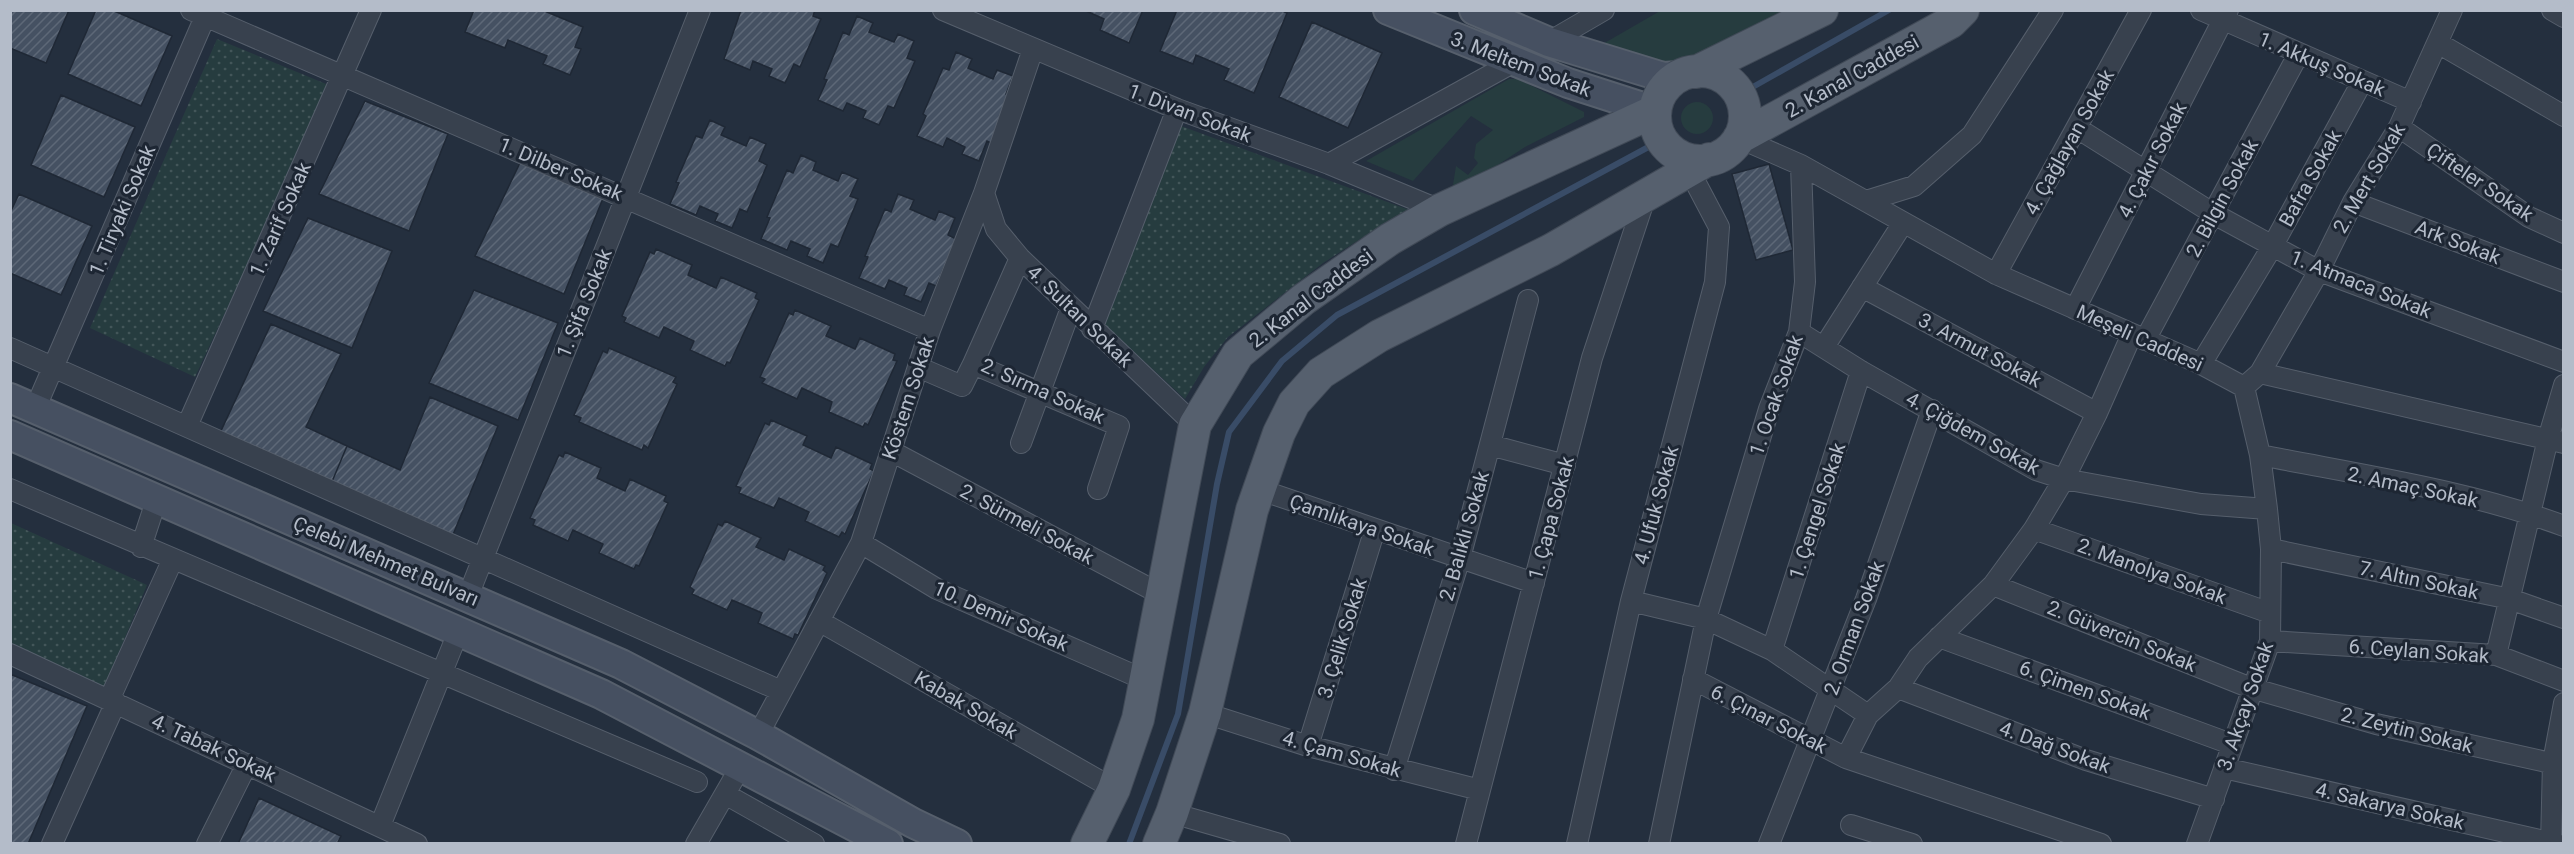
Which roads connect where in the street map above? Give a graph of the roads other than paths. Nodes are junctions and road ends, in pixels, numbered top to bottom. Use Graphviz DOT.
graph roads {
  1 [pos="372,10"];
  2 [pos="700,10"];
  3 [pos="943,10"];
  4 [pos="1388,10"];
  5 [pos="1474,10"];
  6 [pos="1604,10"];
  7 [pos="1822,10"];
  8 [pos="1963,10"];
  9 [pos="2054,10"];
  10 [pos="2141,10"];
  11 [pos="2201,10"];
  12 [pos="2452,10"];
  13 [pos="2552,10"];
  14 [pos="201,13"];
  15 [pos="2226,15"];
  16 [pos="2564,17"];
  17 [pos="1549,42"];
  18 [pos="2438,43"];
  19 [pos="1033,49"];
  20 [pos="2298,55"];
  21 [pos="1514,62"];
  22 [pos="1688,74"];
  23 [pos="344,77"];
  24 [pos="2362,82"];
  25 [pos="2411,102"];
  26 [pos="1177,109"];
  27 [pos="1655,111"];
  28 [pos="2564,116"];
  29 [pos="2399,127"];
  30 [pos="2076,128"];
  31 [pos="1739,138"];
  32 [pos="1329,164"];
  33 [pos="1801,165"];
  34 [pos="1699,166"];
  35 [pos="2146,170"];
  36 [pos="984,193"];
  37 [pos="1646,195"];
  38 [pos="627,197"];
  39 [pos="1866,201"];
  40 [pos="2353,202"];
  41 [pos="1440,210"];
  42 [pos="2214,214"];
  43 [pos="1903,223"];
  44 [pos="2564,232"];
  45 [pos="2272,247"];
  46 [pos="1020,258"];
  47 [pos="2319,271"];
  48 [pos="1996,274"];
  49 [pos="2564,282"];
  50 [pos="1862,287"];
  51 [pos="1528,300"];
  52 [pos="1071,308"];
  53 [pos="2075,309"];
  54 [pos="1092,329"];
  55 [pos="930,330"];
  56 [pos="1799,332"];
  57 [pos="2138,337"];
  58 [pos="1824,347"];
  59 [pos="10,348"];
  60 [pos="2564,362"];
  61 [pos="973,364"];
  62 [pos="2201,364"];
  63 [pos="54,367"];
  64 [pos="918,367"];
  65 [pos="1861,371"];
  66 [pos="2260,373"];
  67 [pos="2564,385"];
  68 [pos="2244,387"];
  69 [pos="1039,392"];
  70 [pos="23,403"];
  71 [pos="1932,410"];
  72 [pos="2097,413"];
  73 [pos="1195,425"];
  74 [pos="187,426"];
  75 [pos="10,435"];
  76 [pos="2556,441"];
  77 [pos="1021,443"];
  78 [pos="1490,445"];
  79 [pos="891,451"];
  80 [pos="2260,454"];
  81 [pos="1565,465"];
  82 [pos="2064,479"];
  83 [pos="10,489"];
  84 [pos="1098,489"];
  85 [pos="1258,489"];
  86 [pos="157,498"];
  87 [pos="2267,509"];
  88 [pos="2530,513"];
  89 [pos="2564,526"];
  90 [pos="1375,529"];
  91 [pos="2034,529"];
  92 [pos="861,543"];
  93 [pos="141,547"];
  94 [pos="2271,549"];
  95 [pos="484,557"];
  96 [pos="1460,558"];
  97 [pos="172,559"];
  98 [pos="1534,583"];
  99 [pos="1993,585"];
  100 [pos="468,596"];
  101 [pos="1164,596"];
  102 [pos="2510,599"];
  103 [pos="1630,601"];
  104 [pos="2270,614"];
  105 [pos="2564,618"];
  106 [pos="1706,619"];
  107 [pos="819,621"];
  108 [pos="459,630"];
  109 [pos="1939,636"];
  110 [pos="2270,641"];
  111 [pos="1772,650"];
  112 [pos="10,654"];
  113 [pos="2496,655"];
  114 [pos="440,673"];
  115 [pos="1693,679"];
  116 [pos="1145,680"];
  117 [pos="2564,681"];
  118 [pos="1898,688"];
  119 [pos="2251,688"];
  120 [pos="1831,690"];
  121 [pos="781,691"];
  122 [pos="113,700"];
  123 [pos="2564,703"];
  124 [pos="1205,713"];
  125 [pos="1868,715"];
  126 [pos="758,735"];
  127 [pos="1811,740"];
  128 [pos="2232,744"];
  129 [pos="1308,746"];
  130 [pos="1846,758"];
  131 [pos="247,764"];
  132 [pos="2558,764"];
  133 [pos="741,766"];
  134 [pos="2224,768"];
  135 [pos="1394,770"];
  136 [pos="697,782"];
  137 [pos="1114,789"];
  138 [pos="1480,790"];
  139 [pos="724,794"];
  140 [pos="2214,799"];
  141 [pos="1172,813"];
  142 [pos="1851,825"];
  143 [pos="380,826"];
  144 [pos="2069,839"];
  145 [pos="52,843"];
  146 [pos="207,843"];
  147 [pos="417,843"];
  148 [pos="696,843"];
  149 [pos="814,843"];
  150 [pos="888,843"];
  151 [pos="957,843"];
  152 [pos="1087,843"];
  153 [pos="1159,843"];
  154 [pos="1280,843"];
  155 [pos="1466,843"];
  156 [pos="1577,843"];
  157 [pos="1659,843"];
  158 [pos="1769,843"];
  159 [pos="1912,843"];
  160 [pos="2101,843"];
  161 [pos="2197,843"];
  162 [pos="2553,843"];
  1 -- 23 [label="street, 1. Zarif Sokak"];
  2 -- 38 [label="street, 1. Şifa Sokak"];
  3 -- 19 [label="street, 1. Divan Sokak"];
  4 -- 21 [label="main road, 3. Meltem Sokak"];
  5 -- 17 [label="main road, 3. Meltem Sokak"];
  6 -- 17 [label="street"];
  7 -- 22 [label="main road"];
  8 -- 31 [label="main road, 2. Kanal Caddesi"];
  9 -- 39 [label="street"];
  10 -- 30 [label="street, 4. Çağlayan Sokak"];
  11 -- 15 [label="street, 1. Akkuş Sokak"];
  12 -- 18 [label="street, 2. Mert Sokak"];
  13 -- 16 [label="street"];
  14 -- 23 [label="street, 1. Dilber Sokak"];
  14 -- 63 [label="street, 1. Tiryaki Sokak"];
  15 -- 20 [label="street, 1. Akkuş Sokak"];
  15 -- 35 [label="street, 4. Çakır Sokak"];
  17 -- 22 [label="main road, 3. Meltem Sokak"];
  18 -- 25 [label="street, 2. Mert Sokak"];
  18 -- 28 [label="street"];
  19 -- 26 [label="street, 1. Divan Sokak"];
  19 -- 36 [label="street, Köstem Sokak"];
  20 -- 24 [label="street, 1. Akkuş Sokak"];
  20 -- 42 [label="street, 2. Bilgin Sokak"];
  21 -- 27 [label="main road, 3. Meltem Sokak"];
  21 -- 32 [label="street"];
  22 -- 27 [label="main road"];
  22 -- 31 [label="main road"];
  23 -- 38 [label="street, 1. Dilber Sokak"];
  23 -- 74 [label="street, 1. Zarif Sokak"];
  24 -- 25 [label="street, 1. Akkuş Sokak"];
  24 -- 45 [label="street, Bafra Sokak"];
  25 -- 29 [label="street, 2. Mert Sokak"];
  26 -- 32 [label="street, 1. Divan Sokak"];
  26 -- 54 [label="street"];
  27 -- 34 [label="main road"];
  27 -- 41 [label="main road, 2. Kanal Caddesi"];
  29 -- 40 [label="street, 2. Mert Sokak"];
  29 -- 44 [label="street, Çifteler Sokak"];
  30 -- 35 [label="street, 1. Atmaca Sokak"];
  30 -- 48 [label="street, 4. Çağlayan Sokak"];
  31 -- 33 [label="street, Meşeli Caddesi"];
  31 -- 34 [label="main road"];
  32 -- 41 [label="street, 1. Divan Sokak"];
  33 -- 39 [label="street, Meşeli Caddesi"];
  33 -- 56 [label="street, 1. Ocak Sokak"];
  34 -- 37 [label="main road"];
  34 -- 103 [label="street, 4. Ufuk Sokak"];
  35 -- 42 [label="street, 1. Atmaca Sokak"];
  35 -- 53 [label="street, 4. Çakır Sokak"];
  36 -- 46 [label="street, 4. Sultan Sokak"];
  36 -- 55 [label="street, Köstem Sokak"];
  37 -- 81 [label="street, 1. Çapa Sokak"];
  37 -- 85 [label="main road"];
  38 -- 55 [label="street, 1. Dilber Sokak"];
  38 -- 95 [label="street, 1. Şifa Sokak"];
  39 -- 43 [label="street, Meşeli Caddesi"];
  40 -- 47 [label="street, 2. Mert Sokak"];
  40 -- 49 [label="street, Ark Sokak"];
  41 -- 73 [label="main road, 2. Kanal Caddesi"];
  42 -- 45 [label="street, 1. Atmaca Sokak"];
  42 -- 57 [label="street, 2. Bilgin Sokak"];
  43 -- 48 [label="street, Meşeli Caddesi"];
  43 -- 50 [label="street"];
  45 -- 47 [label="street, 1. Atmaca Sokak"];
  45 -- 62 [label="street, Bafra Sokak"];
  46 -- 52 [label="street, 4. Sultan Sokak"];
  46 -- 61 [label="street, 2. Sırma Sokak"];
  47 -- 60 [label="street, 1. Atmaca Sokak"];
  47 -- 66 [label="street, 2. Mert Sokak"];
  48 -- 53 [label="street, Meşeli Caddesi"];
  50 -- 58 [label="street"];
  50 -- 72 [label="street, 3. Armut Sokak"];
  51 -- 78 [label="street, 2. Balıklı Sokak"];
  52 -- 54 [label="street, 4. Sultan Sokak"];
  52 -- 69 [label="street"];
  53 -- 57 [label="street, Meşeli Caddesi"];
  54 -- 73 [label="street, 4. Sultan Sokak"];
  55 -- 64 [label="street, Köstem Sokak"];
  56 -- 58 [label="street, 4. Çiğdem Sokak"];
  56 -- 106 [label="street, 1. Ocak Sokak"];
  57 -- 62 [label="street, Meşeli Caddesi"];
  57 -- 72 [label="street, 2. Bilgin Sokak"];
  58 -- 65 [label="street, 4. Çiğdem Sokak"];
  59 -- 63 [label="street"];
  61 -- 64 [label="street"];
  61 -- 69 [label="street, 2. Sırma Sokak"];
  62 -- 68 [label="street, Meşeli Caddesi"];
  63 -- 70 [label="street, 1. Tiryaki Sokak"];
  63 -- 74 [label="street"];
  64 -- 79 [label="street, Köstem Sokak"];
  65 -- 71 [label="street, 4. Çiğdem Sokak"];
  65 -- 111 [label="street, 1. Çengel Sokak"];
  66 -- 68 [label="street"];
  66 -- 76 [label="street"];
  67 -- 76 [label="street"];
  68 -- 80 [label="street, 3. Akçay Sokak"];
  69 -- 77 [label="street"];
  69 -- 84 [label="street, 2. Sırma Sokak"];
  70 -- 100 [label="main road, Çelebi Mehmet Bulvarı"];
  71 -- 82 [label="street, 4. Çiğdem Sokak"];
  71 -- 120 [label="street, 2. Orman Sokak"];
  72 -- 82 [label="street, 2. Bilgin Sokak"];
  73 -- 101 [label="main road, 2. Kanal Caddesi"];
  74 -- 95 [label="street"];
  75 -- 86 [label="main road, Çelebi Mehmet Bulvarı"];
  76 -- 88 [label="street"];
  78 -- 81 [label="street"];
  78 -- 96 [label="street, 2. Balıklı Sokak"];
  79 -- 92 [label="street, Köstem Sokak"];
  79 -- 101 [label="street, 2. Sürmeli Sokak"];
  80 -- 87 [label="street, 3. Akçay Sokak"];
  80 -- 88 [label="street, 2. Amaç Sokak"];
  81 -- 98 [label="street, 1. Çapa Sokak"];
  82 -- 87 [label="street, 4. Çiğdem Sokak"];
  82 -- 91 [label="street, 2. Bilgin Sokak"];
  83 -- 93 [label="street"];
  85 -- 90 [label="street, Çamlıkaya Sokak"];
  85 -- 124 [label="main road"];
  86 -- 93 [label="street"];
  86 -- 108 [label="main road, Çelebi Mehmet Bulvarı"];
  87 -- 94 [label="street, 3. Akçay Sokak"];
  88 -- 89 [label="street, 2. Amaç Sokak"];
  88 -- 102 [label="street"];
  90 -- 96 [label="street, Çamlıkaya Sokak"];
  90 -- 129 [label="street, 3. Çelik Sokak"];
  91 -- 99 [label="street, 2. Bilgin Sokak"];
  91 -- 104 [label="street, 2. Manolya Sokak"];
  92 -- 107 [label="street, Köstem Sokak"];
  92 -- 116 [label="street, 10. Demir Sokak"];
  93 -- 97 [label="street"];
  94 -- 102 [label="street, 7. Altın Sokak"];
  94 -- 104 [label="street, 3. Akçay Sokak"];
  95 -- 100 [label="street, 1. Şifa Sokak"];
  95 -- 121 [label="street"];
  96 -- 98 [label="street, Çamlıkaya Sokak"];
  96 -- 135 [label="street, 2. Balıklı Sokak"];
  97 -- 114 [label="street"];
  97 -- 122 [label="street"];
  98 -- 138 [label="street, 1. Çapa Sokak"];
  99 -- 109 [label="street, 2. Bilgin Sokak"];
  99 -- 119 [label="street, 2. Güvercin Sokak"];
  100 -- 126 [label="main road, Çelebi Mehmet Bulvarı"];
  101 -- 116 [label="main road, 2. Kanal Caddesi"];
  102 -- 105 [label="street, 7. Altın Sokak"];
  102 -- 113 [label="street"];
  103 -- 106 [label="street"];
  103 -- 156 [label="street, 4. Ufuk Sokak"];
  104 -- 110 [label="street, 3. Akçay Sokak"];
  106 -- 111 [label="street"];
  106 -- 115 [label="street, 1. Ocak Sokak"];
  107 -- 121 [label="street, Köstem Sokak"];
  107 -- 137 [label="street, Kabak Sokak"];
  108 -- 114 [label="street"];
  108 -- 133 [label="main road, Çelebi Mehmet Bulvarı"];
  109 -- 118 [label="street, 2. Bilgin Sokak"];
  109 -- 128 [label="street, 6. Çimen Sokak"];
  110 -- 113 [label="street, 6. Ceylan Sokak"];
  110 -- 119 [label="street, 3. Akçay Sokak"];
  111 -- 120 [label="street"];
  112 -- 122 [label="street, 4. Tabak Sokak"];
  113 -- 117 [label="street, 6. Ceylan Sokak"];
  114 -- 136 [label="street"];
  114 -- 143 [label="street"];
  115 -- 127 [label="street, 6. Çınar Sokak"];
  115 -- 157 [label="street, 1. Ocak Sokak"];
  116 -- 137 [label="main road, 2. Kanal Caddesi"];
  118 -- 125 [label="street, 2. Bilgin Sokak"];
  118 -- 140 [label="street, 4. Dağ Sokak"];
  119 -- 128 [label="street, 3. Akçay Sokak"];
  119 -- 132 [label="street, 2. Zeytin Sokak"];
  120 -- 125 [label="street"];
  120 -- 127 [label="street, 2. Orman Sokak"];
  121 -- 126 [label="street, Köstem Sokak"];
  122 -- 131 [label="street, 4. Tabak Sokak"];
  122 -- 145 [label="street"];
  123 -- 132 [label="street"];
  124 -- 129 [label="street, 4. Çam Sokak"];
  124 -- 141 [label="main road"];
  125 -- 130 [label="street"];
  126 -- 151 [label="main road, Çelebi Mehmet Bulvarı"];
  127 -- 130 [label="street, 6. Çınar Sokak"];
  127 -- 158 [label="street, 2. Orman Sokak"];
  128 -- 134 [label="street, 3. Akçay Sokak"];
  129 -- 135 [label="street, 4. Çam Sokak"];
  130 -- 144 [label="street, 6. Çınar Sokak"];
  131 -- 143 [label="street, 4. Tabak Sokak"];
  131 -- 146 [label="street"];
  132 -- 162 [label="street"];
  133 -- 139 [label="street"];
  133 -- 150 [label="main road, Çelebi Mehmet Bulvarı"];
  134 -- 140 [label="street, 3. Akçay Sokak"];
  134 -- 162 [label="street, 4. Sakarya Sokak"];
  135 -- 138 [label="street, 4. Çam Sokak"];
  137 -- 152 [label="main road, 2. Kanal Caddesi"];
  138 -- 155 [label="street, 1. Çapa Sokak"];
  139 -- 148 [label="street"];
  139 -- 149 [label="street"];
  140 -- 161 [label="street, 3. Akçay Sokak"];
  141 -- 153 [label="main road"];
  141 -- 154 [label="street"];
  142 -- 159 [label="street"];
  143 -- 147 [label="street, 4. Tabak Sokak"];
  144 -- 160 [label="street, 6. Çınar Sokak"];
}
